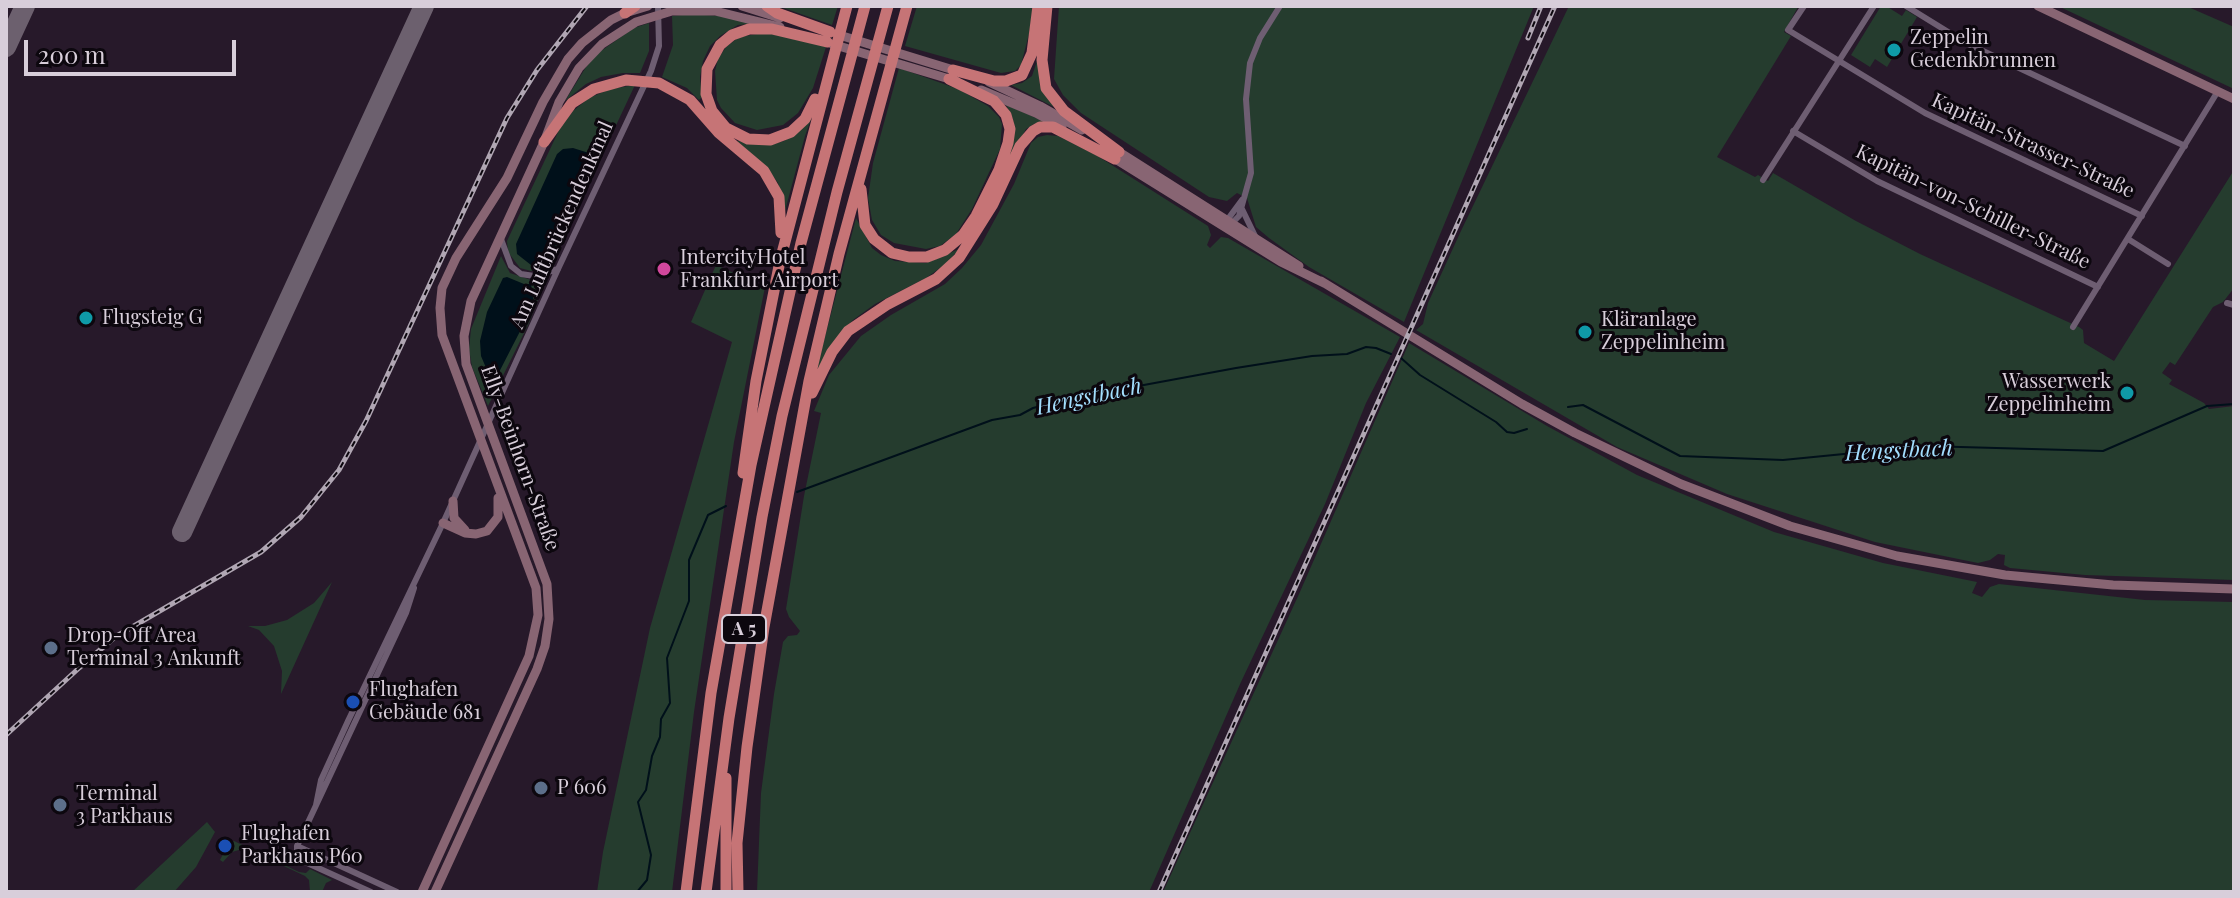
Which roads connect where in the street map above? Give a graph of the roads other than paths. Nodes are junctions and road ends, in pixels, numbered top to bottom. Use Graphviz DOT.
graph roads {
  1 [pos="658,6"];
  2 [pos="742,6"];
  3 [pos="767,6"];
  4 [pos="847,6"];
  5 [pos="865,6"];
  6 [pos="888,6"];
  7 [pos="907,6"];
  8 [pos="1038,6"];
  9 [pos="1047,6"];
  10 [pos="1280,6"];
  11 [pos="1804,6"];
  12 [pos="1874,6"];
  13 [pos="1906,6"];
  14 [pos="2038,6"];
  15 [pos="630,9"];
  16 [pos="648,10"];
  17 [pos="830,43"];
  18 [pos="1837,60"];
  19 [pos="951,74"];
  20 [pos="2218,91"];
  21 [pos="2234,99"];
  22 [pos="1793,131"];
  23 [pos="544,142"];
  24 [pos="2185,146"];
  25 [pos="1117,155"];
  26 [pos="864,159"];
  27 [pos="1763,180"];
  28 [pos="1244,197"];
  29 [pos="1242,208"];
  30 [pos="2142,216"];
  31 [pos="1228,223"];
  32 [pos="500,237"];
  33 [pos="1256,238"];
  34 [pos="2128,239"];
  35 [pos="780,261"];
  36 [pos="2168,264"];
  37 [pos="558,269"];
  38 [pos="1326,284"];
  39 [pos="2098,287"];
  40 [pos="2073,327"];
  41 [pos="802,424"];
  42 [pos="497,482"];
  43 [pos="453,501"];
  44 [pos="742,513"];
  45 [pos="443,523"];
  46 [pos="471,534"];
  47 [pos="2234,589"];
  48 [pos="726,741"];
  49 [pos="737,843"];
  50 [pos="297,846"];
  51 [pos="371,892"];
  52 [pos="397,892"];
  53 [pos="422,892"];
  54 [pos="435,892"];
  55 [pos="686,892"];
  56 [pos="706,892"];
  57 [pos="726,892"];
  58 [pos="738,892"];
  1 -- 37 [label="street, Am Luftbrückendenkmal"];
  2 -- 17 [label="street"];
  3 -- 17 [label="highway"];
  4 -- 17 [label="highway"];
  5 -- 44 [label="highway, A 5"];
  6 -- 48 [label="highway, A 5"];
  7 -- 26 [label="highway"];
  8 -- 19 [label="highway"];
  9 -- 25 [label="highway"];
  10 -- 28 [label="street"];
  11 -- 18 [label="street, Kapitän-Strasser-Straße"];
  12 -- 18 [label="street"];
  13 -- 24 [label="street"];
  14 -- 20 [label="street"];
  15 -- 16 [label="street, Elly-Beinhorn-Straße"];
  15 -- 42 [label="street, Elly-Beinhorn-Straße"];
  16 -- 17 [label="street, Elly-Beinhorn-Straße"];
  16 -- 23 [label="street, Elly-Beinhorn-Straße"];
  17 -- 17 [label="highway"];
  17 -- 19 [label="street"];
  17 -- 35 [label="highway"];
  18 -- 22 [label="street"];
  18 -- 30 [label="street, Kapitän-Strasser-Straße"];
  19 -- 25 [label="street"];
  19 -- 26 [label="highway"];
  20 -- 21 [label="street"];
  20 -- 24 [label="street"];
  22 -- 27 [label="street"];
  22 -- 39 [label="street, Kapitän-von-Schiller-Straße"];
  23 -- 32 [label="street, Elly-Beinhorn-Straße"];
  23 -- 35 [label="highway"];
  24 -- 30 [label="street"];
  25 -- 31 [label="street"];
  25 -- 41 [label="highway"];
  26 -- 41 [label="highway"];
  28 -- 29 [label="street"];
  28 -- 31 [label="street"];
  29 -- 31 [label="street"];
  29 -- 33 [label="street"];
  30 -- 34 [label="street"];
  31 -- 33 [label="street"];
  31 -- 38 [label="street"];
  32 -- 37 [label="street"];
  32 -- 54 [label="street, Elly-Beinhorn-Straße"];
  33 -- 38 [label="street"];
  34 -- 36 [label="street"];
  34 -- 39 [label="street"];
  35 -- 44 [label="highway"];
  37 -- 43 [label="street, Am Luftbrückendenkmal"];
  38 -- 47 [label="street"];
  39 -- 40 [label="street"];
  41 -- 49 [label="highway"];
  42 -- 46 [label="street"];
  42 -- 53 [label="street, Elly-Beinhorn-Straße"];
  43 -- 45 [label="street, Am Luftbrückendenkmal"];
  43 -- 46 [label="street"];
  44 -- 55 [label="highway, A 5"];
  45 -- 46 [label="street"];
  45 -- 50 [label="street, Am Luftbrückendenkmal"];
  48 -- 56 [label="highway, A 5"];
  48 -- 57 [label="highway"];
  49 -- 57 [label="highway"];
  49 -- 58 [label="highway"];
  50 -- 51 [label="street"];
  50 -- 52 [label="street"];
}
